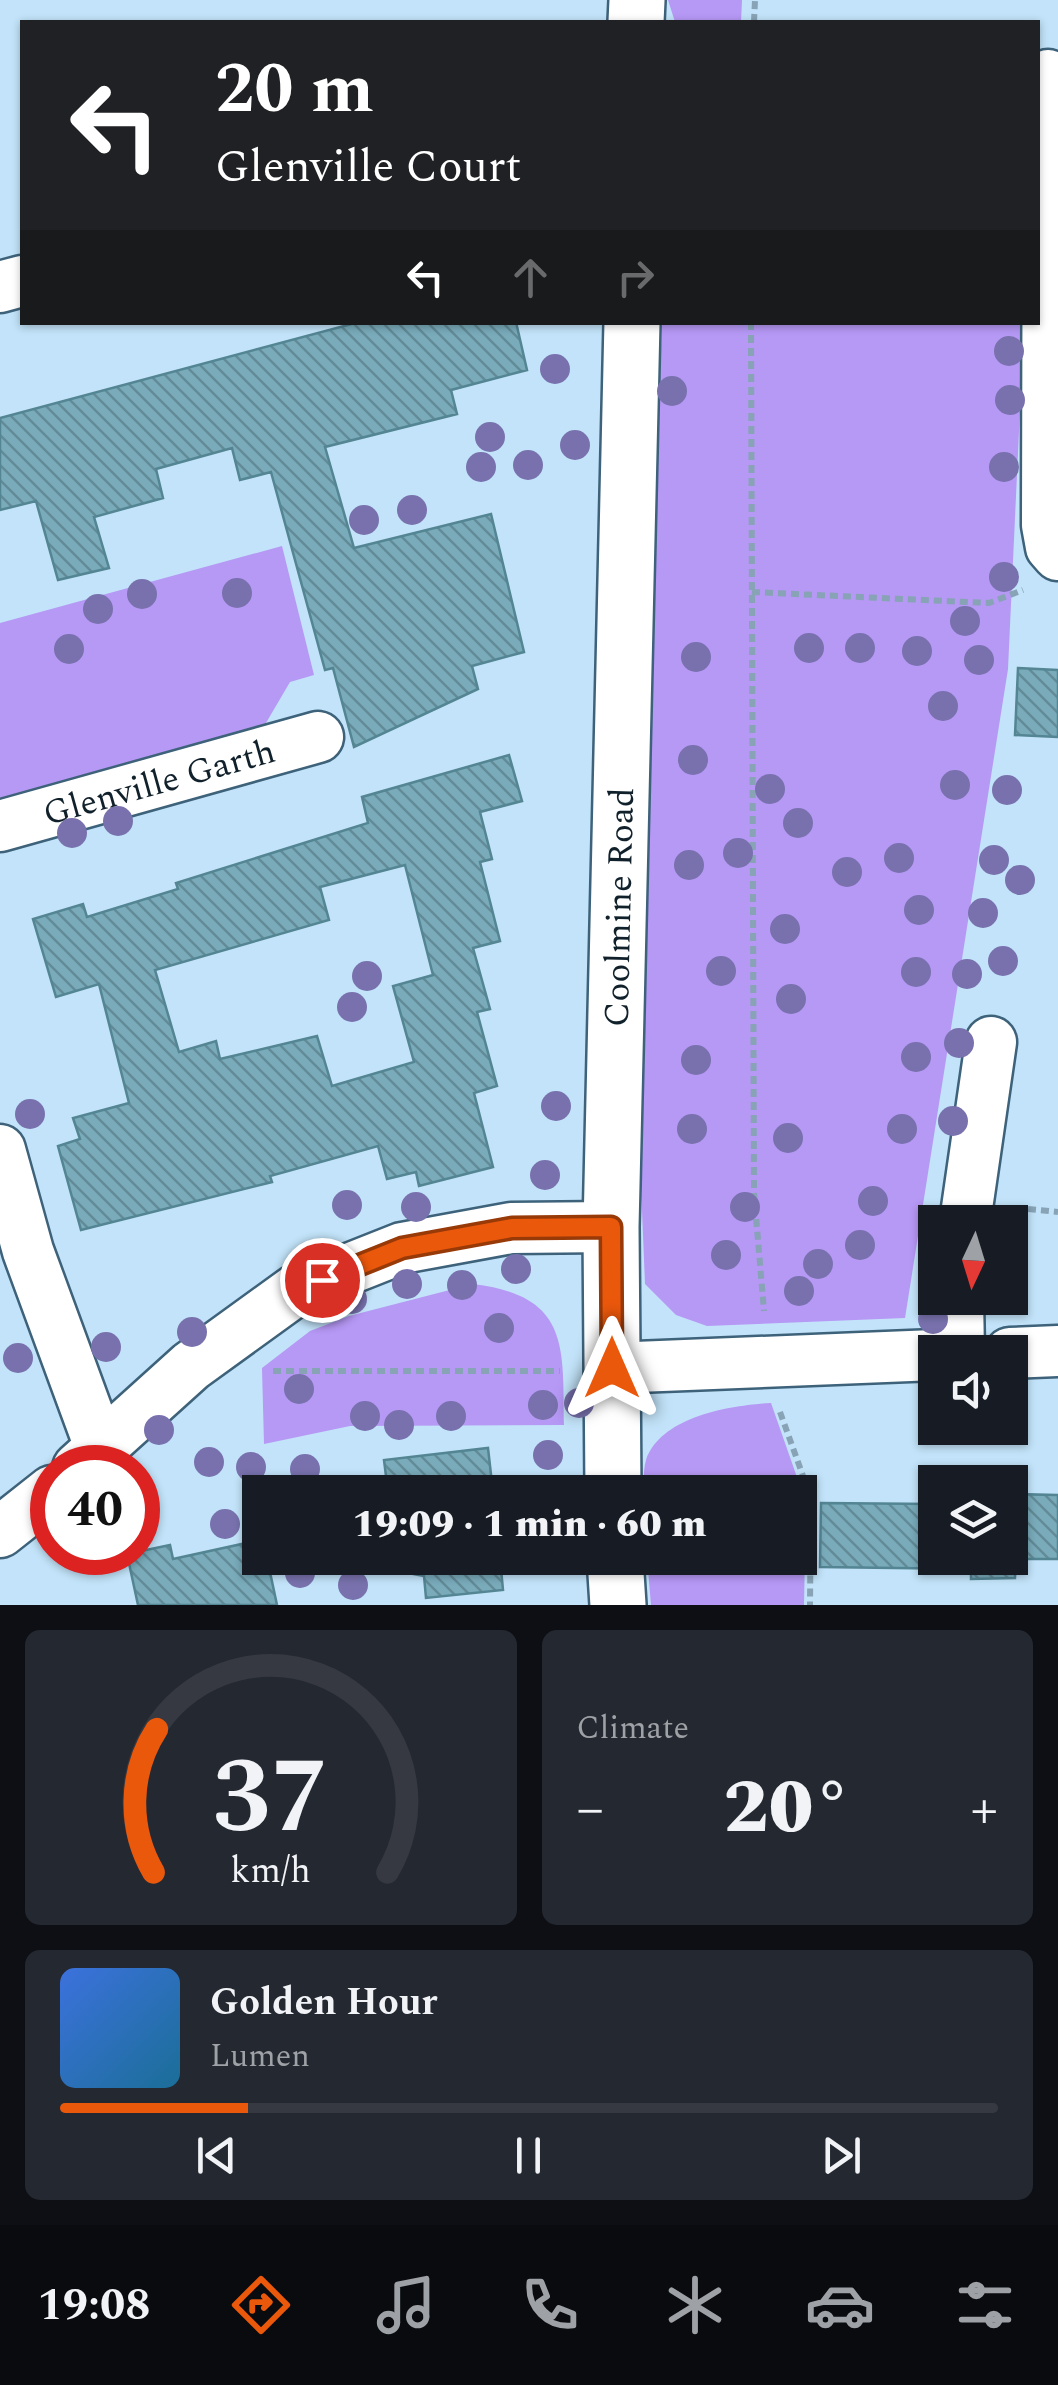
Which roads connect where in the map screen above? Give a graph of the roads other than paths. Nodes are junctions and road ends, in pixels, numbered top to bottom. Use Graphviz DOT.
graph roads {
  1 [pos="1048,74"];
  2 [pos="632,325"];
  3 [pos="1046,570"];
  4 [pos="318,737"];
  5 [pos="0,826"];
  6 [pos="990,1042"];
  7 [pos="0,1150"];
  8 [pos="967,1205"];
  9 [pos="611,1227"];
  10 [pos="1058,1351"];
  11 [pos="1028,1352"];
  12 [pos="918,1356"];
  13 [pos="612,1368"];
  14 [pos="85,1445"];
  15 [pos="102,1445"];
  16 [pos="613,1475"];
  17 [pos="30,1508"];
  18 [pos="0,1532"];
  19 [pos="616,1575"];
  20 [pos="618,1605"];
  1 -- 3 [label="street"];
  2 -- 9 [label="street, Coolmine Road"];
  4 -- 5 [label="street, Glenville Garth"];
  6 -- 8 [label="street"];
  7 -- 14 [label="street"];
  9 -- 13 [label="street, Coolmine Road"];
  9 -- 15 [label="street"];
  10 -- 11 [label="street"];
  12 -- 13 [label="street"];
  13 -- 16 [label="street, Coolmine Road"];
  17 -- 18 [label="street"];
  19 -- 20 [label="street"];
}
